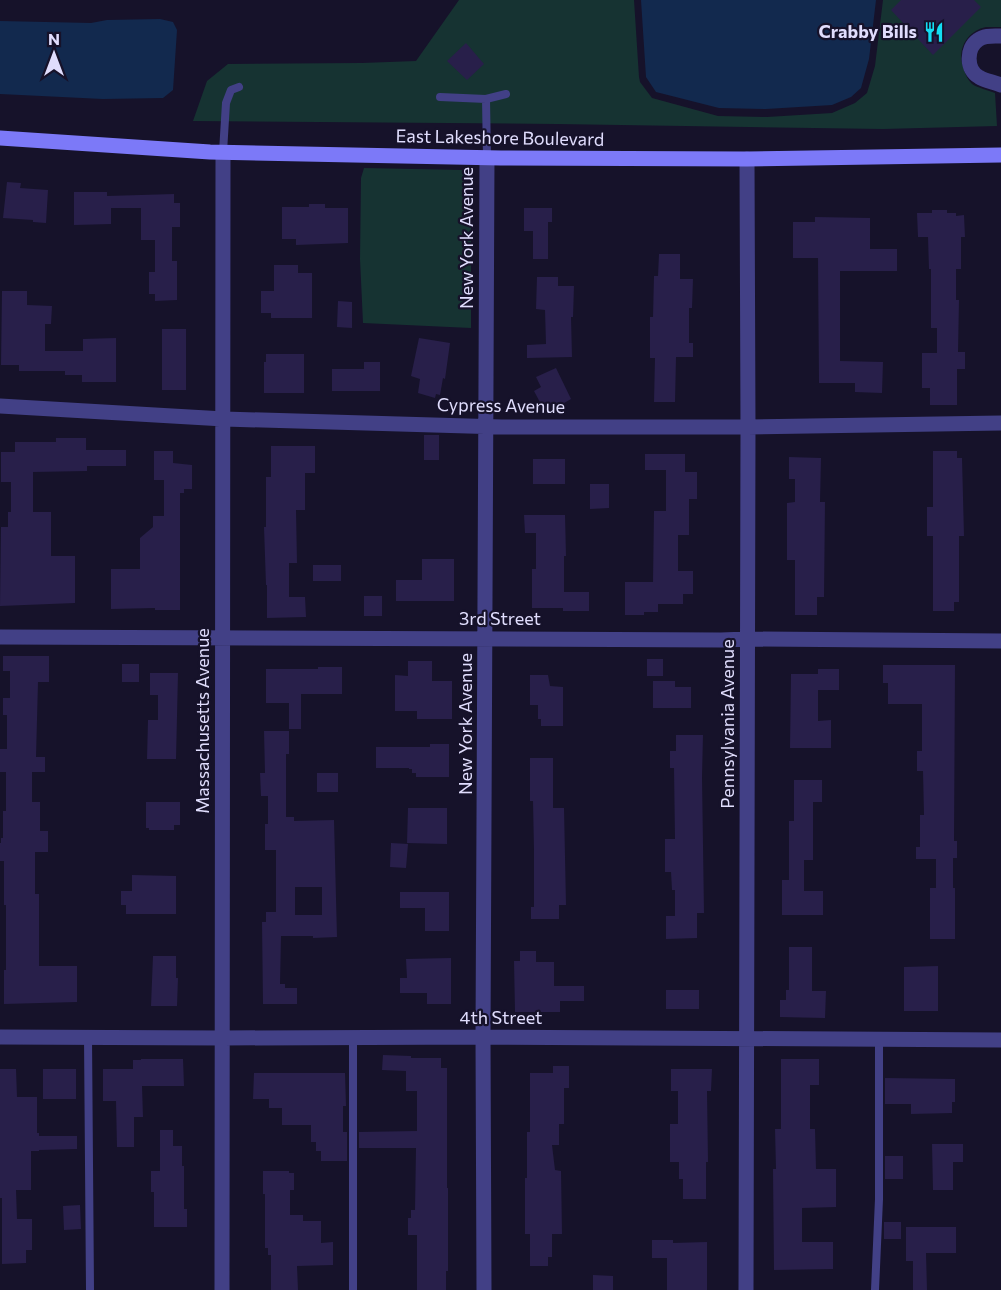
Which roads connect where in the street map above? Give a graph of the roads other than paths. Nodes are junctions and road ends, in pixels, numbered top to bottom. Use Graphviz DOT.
graph roads {
  1 [pos="1001,36"];
  2 [pos="1001,85"];
  3 [pos="239,87"];
  4 [pos="506,94"];
  5 [pos="440,97"];
  6 [pos="486,99"];
  7 [pos="0,138"];
  8 [pos="223,152"];
  9 [pos="1001,155"];
  10 [pos="487,158"];
  11 [pos="747,159"];
  12 [pos="0,406"];
  13 [pos="224,419"];
  14 [pos="1001,423"];
  15 [pos="486,426"];
  16 [pos="748,427"];
  17 [pos="0,637"];
  18 [pos="223,639"];
  19 [pos="486,639"];
  20 [pos="747,639"];
  21 [pos="1001,641"];
  22 [pos="0,1037"];
  23 [pos="88,1037"];
  24 [pos="483,1037"];
  25 [pos="222,1038"];
  26 [pos="353,1038"];
  27 [pos="747,1039"];
  28 [pos="879,1039"];
  29 [pos="1001,1040"];
  30 [pos="90,1290"];
  31 [pos="222,1290"];
  32 [pos="353,1290"];
  33 [pos="484,1290"];
  34 [pos="746,1290"];
  35 [pos="875,1290"];
  1 -- 2 [label="street"];
  3 -- 8 [label="lane"];
  4 -- 6 [label="lane"];
  5 -- 6 [label="lane"];
  6 -- 10 [label="lane"];
  7 -- 8 [label="street, East Lakeshore Boulevard"];
  8 -- 10 [label="street, East Lakeshore Boulevard"];
  8 -- 13 [label="street, Massachusetts Avenue"];
  9 -- 11 [label="street, East Lakeshore Boulevard"];
  10 -- 11 [label="street, East Lakeshore Boulevard"];
  10 -- 15 [label="street, New York Avenue"];
  11 -- 16 [label="street, Pennsylvania Avenue"];
  12 -- 13 [label="street, Cypress Avenue"];
  13 -- 15 [label="street, Cypress Avenue"];
  13 -- 18 [label="street, Massachusetts Avenue"];
  14 -- 16 [label="street, Cypress Avenue"];
  15 -- 16 [label="street, Cypress Avenue"];
  15 -- 19 [label="street, New York Avenue"];
  16 -- 20 [label="street, Pennsylvania Avenue"];
  17 -- 18 [label="street, 3rd Street"];
  18 -- 19 [label="street, 3rd Street"];
  18 -- 25 [label="street, Massachusetts Avenue"];
  19 -- 20 [label="street, 3rd Street"];
  19 -- 24 [label="street, New York Avenue"];
  20 -- 21 [label="street, 3rd Street"];
  20 -- 27 [label="street, Pennsylvania Avenue"];
  22 -- 23 [label="street, 4th Street"];
  23 -- 25 [label="street, 4th Street"];
  23 -- 30 [label="lane"];
  24 -- 26 [label="street, 4th Street"];
  24 -- 27 [label="street, 4th Street"];
  24 -- 33 [label="street, New York Avenue"];
  25 -- 26 [label="street, 4th Street"];
  25 -- 31 [label="street, Massachusetts Avenue"];
  26 -- 32 [label="lane"];
  27 -- 28 [label="street, 4th Street"];
  27 -- 34 [label="street, Pennsylvania Avenue"];
  28 -- 29 [label="street, 4th Street"];
  28 -- 35 [label="lane"];
}
